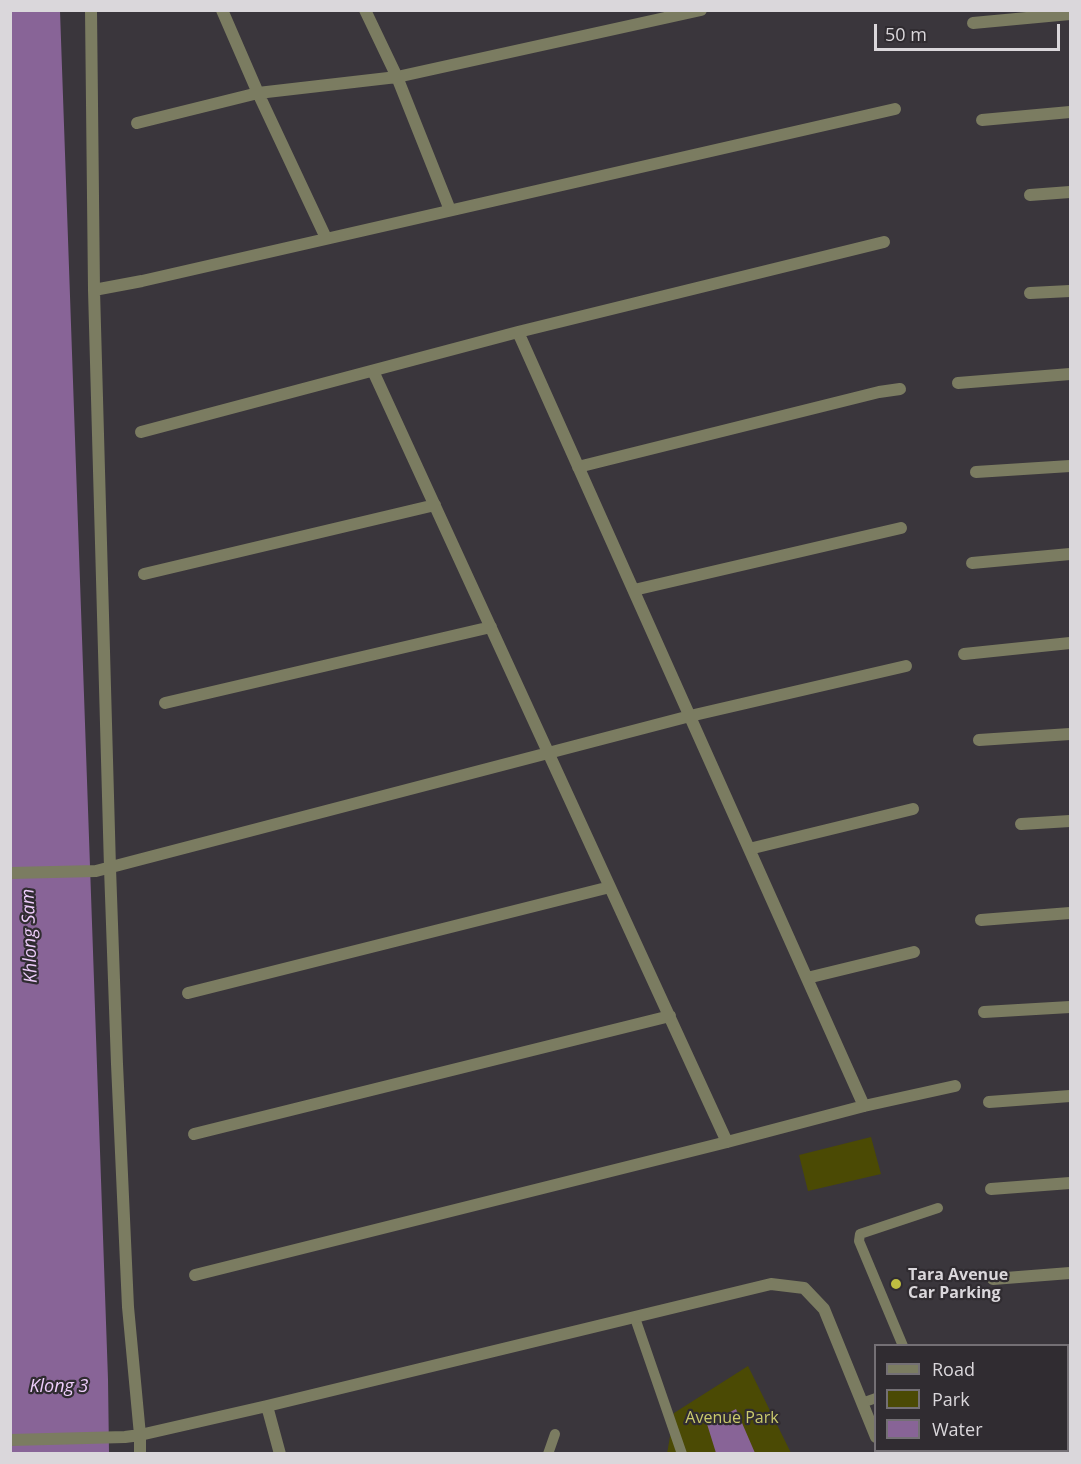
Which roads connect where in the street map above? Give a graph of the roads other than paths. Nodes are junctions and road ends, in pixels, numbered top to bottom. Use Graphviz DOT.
graph roads {
  1 [pos="91,10"];
  2 [pos="222,10"];
  3 [pos="365,10"];
  4 [pos="701,10"];
  5 [pos="1071,14"];
  6 [pos="973,22"];
  7 [pos="397,77"];
  8 [pos="258,93"];
  9 [pos="895,109"];
  10 [pos="1071,112"];
  11 [pos="982,120"];
  12 [pos="137,123"];
  13 [pos="1071,192"];
  14 [pos="1030,195"];
  15 [pos="450,210"];
  16 [pos="326,238"];
  17 [pos="884,242"];
  18 [pos="94,290"];
  19 [pos="1071,291"];
  20 [pos="1030,293"];
  21 [pos="518,332"];
  22 [pos="374,371"];
  23 [pos="1071,374"];
  24 [pos="958,383"];
  25 [pos="900,389"];
  26 [pos="141,432"];
  27 [pos="1071,466"];
  28 [pos="578,467"];
  29 [pos="976,472"];
  30 [pos="435,505"];
  31 [pos="901,528"];
  32 [pos="1071,554"];
  33 [pos="972,563"];
  34 [pos="144,574"];
  35 [pos="634,590"];
  36 [pos="491,627"];
  37 [pos="1071,643"];
  38 [pos="964,654"];
  39 [pos="906,666"];
  40 [pos="165,703"];
  41 [pos="690,716"];
  42 [pos="1071,734"];
  43 [pos="979,740"];
  44 [pos="550,754"];
  45 [pos="913,809"];
  46 [pos="1071,821"];
  47 [pos="1021,824"];
  48 [pos="749,849"];
  49 [pos="110,868"];
  50 [pos="10,873"];
  51 [pos="610,887"];
  52 [pos="1071,913"];
  53 [pos="981,920"];
  54 [pos="914,952"];
  55 [pos="807,978"];
  56 [pos="188,993"];
  57 [pos="1071,1007"];
  58 [pos="984,1012"];
  59 [pos="670,1016"];
  60 [pos="955,1086"];
  61 [pos="1071,1096"];
  62 [pos="989,1102"];
  63 [pos="864,1106"];
  64 [pos="194,1134"];
  65 [pos="727,1142"];
  66 [pos="1071,1182"];
  67 [pos="991,1189"];
  68 [pos="938,1208"];
  69 [pos="1071,1273"];
  70 [pos="195,1275"];
  71 [pos="993,1279"];
  72 [pos="635,1318"];
  73 [pos="902,1344"];
  74 [pos="874,1399"];
  75 [pos="862,1403"];
  76 [pos="267,1406"];
  77 [pos="874,1432"];
  78 [pos="555,1434"];
  79 [pos="140,1435"];
  80 [pos="10,1440"];
  81 [pos="140,1454"];
  82 [pos="280,1454"];
  83 [pos="548,1454"];
  84 [pos="682,1454"];
  1 -- 18 [label="street"];
  2 -- 8 [label="street"];
  3 -- 7 [label="street"];
  4 -- 7 [label="street"];
  5 -- 6 [label="street"];
  7 -- 8 [label="street"];
  7 -- 15 [label="street"];
  8 -- 12 [label="street"];
  8 -- 16 [label="street"];
  9 -- 15 [label="street"];
  10 -- 11 [label="street"];
  13 -- 14 [label="street"];
  15 -- 16 [label="street"];
  16 -- 18 [label="street"];
  17 -- 21 [label="street"];
  18 -- 49 [label="street"];
  19 -- 20 [label="street"];
  21 -- 22 [label="street"];
  21 -- 28 [label="street"];
  22 -- 26 [label="street"];
  22 -- 30 [label="street"];
  23 -- 24 [label="street"];
  25 -- 28 [label="street"];
  27 -- 29 [label="street"];
  28 -- 35 [label="street"];
  30 -- 34 [label="street"];
  30 -- 36 [label="street"];
  31 -- 35 [label="street"];
  32 -- 33 [label="street"];
  35 -- 41 [label="street"];
  36 -- 40 [label="street"];
  36 -- 44 [label="street"];
  37 -- 38 [label="street"];
  39 -- 41 [label="street"];
  41 -- 44 [label="street"];
  41 -- 48 [label="street"];
  42 -- 43 [label="street"];
  44 -- 49 [label="street"];
  44 -- 51 [label="street"];
  45 -- 48 [label="street"];
  46 -- 47 [label="street"];
  48 -- 55 [label="street"];
  49 -- 50 [label="street"];
  49 -- 79 [label="street"];
  51 -- 56 [label="street"];
  51 -- 59 [label="street"];
  52 -- 53 [label="street"];
  54 -- 55 [label="street"];
  55 -- 63 [label="street"];
  57 -- 58 [label="street"];
  59 -- 64 [label="street"];
  59 -- 65 [label="street"];
  60 -- 63 [label="street"];
  61 -- 62 [label="street"];
  63 -- 65 [label="street"];
  65 -- 70 [label="street"];
  66 -- 67 [label="street"];
  68 -- 73 [label="lane"];
  69 -- 71 [label="street"];
  72 -- 75 [label="street"];
  72 -- 76 [label="street"];
  72 -- 84 [label="lane"];
  74 -- 75 [label="lane"];
  75 -- 77 [label="street"];
  76 -- 79 [label="street"];
  76 -- 82 [label="street"];
  78 -- 83 [label="lane"];
  79 -- 80 [label="street"];
  79 -- 81 [label="street"];
}
